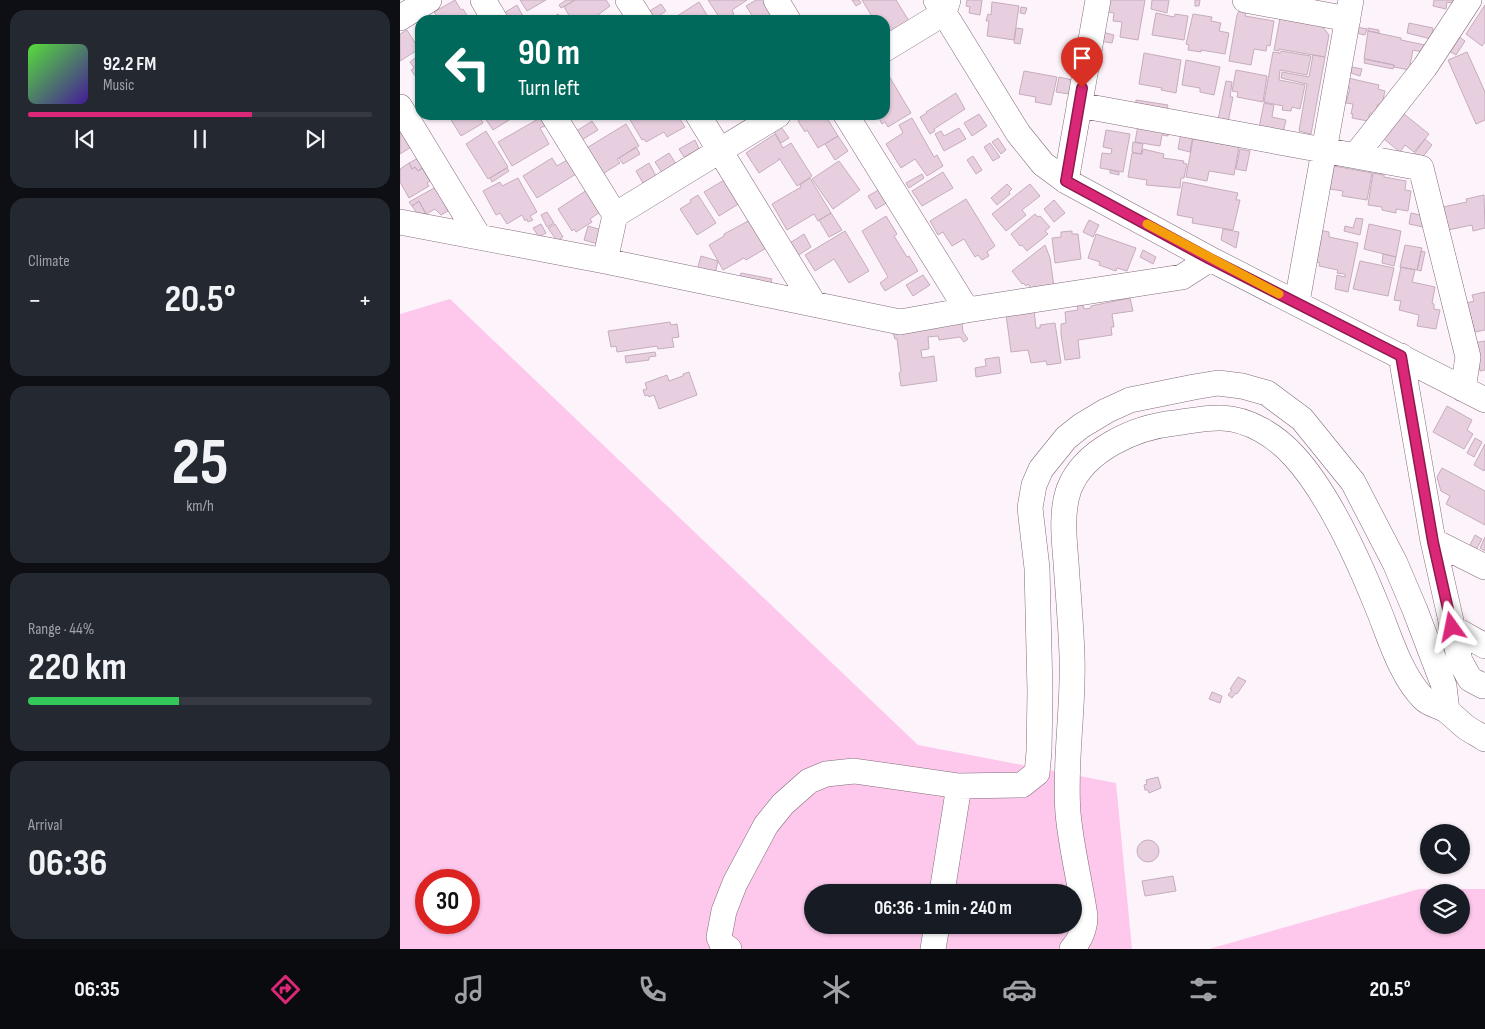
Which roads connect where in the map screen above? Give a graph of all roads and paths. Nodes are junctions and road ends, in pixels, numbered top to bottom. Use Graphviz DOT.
graph roads {
  1 [pos="429,0"];
  2 [pos="483,0"];
  3 [pos="628,0"];
  4 [pos="776,0"];
  5 [pos="1098,0"];
  6 [pos="1245,0"];
  7 [pos="1469,0"];
  8 [pos="942,4"];
  9 [pos="1350,10"];
  10 [pos="492,15"];
  11 [pos="638,15"];
  12 [pos="785,15"];
  13 [pos="400,18"];
  14 [pos="890,45"];
  15 [pos="1079,105"];
  16 [pos="400,107"];
  17 [pos="557,120"];
  18 [pos="701,120"];
  19 [pos="770,120"];
  20 [pos="849,120"];
  21 [pos="720,150"];
  22 [pos="1325,150"];
  23 [pos="1355,156"];
  24 [pos="1066,181"];
  25 [pos="615,215"];
  26 [pos="400,222"];
  27 [pos="479,237"];
  28 [pos="1210,259"];
  29 [pos="605,261"];
  30 [pos="1297,302"];
  31 [pos="814,304"];
  32 [pos="967,310"];
  33 [pos="1401,356"];
  34 [pos="1463,389"];
  35 [pos="1485,400"];
  36 [pos="1433,542"];
  37 [pos="1485,567"];
  38 [pos="1452,627"];
  39 [pos="1485,646"];
  40 [pos="1485,685"];
  41 [pos="1447,711"];
  42 [pos="1485,739"];
  43 [pos="959,786"];
  44 [pos="943,884"];
  45 [pos="936,934"];
  46 [pos="729,949"];
  47 [pos="933,949"];
  48 [pos="1072,949"];
  1 -- 13 [label="street"];
  2 -- 10 [label="street"];
  3 -- 11 [label="street"];
  4 -- 12 [label="street"];
  5 -- 15 [label="street"];
  6 -- 9 [label="street"];
  7 -- 23 [label="street"];
  8 -- 14 [label="street"];
  8 -- 24 [label="street"];
  9 -- 22 [label="street"];
  15 -- 22 [label="street"];
  15 -- 24 [label="street"];
  16 -- 27 [label="street"];
  17 -- 25 [label="street"];
  18 -- 21 [label="street"];
  19 -- 21 [label="street"];
  20 -- 32 [label="street"];
  21 -- 25 [label="street"];
  21 -- 31 [label="street"];
  22 -- 23 [label="street"];
  22 -- 30 [label="street"];
  23 -- 34 [label="street"];
  24 -- 28 [label="street"];
  25 -- 29 [label="street"];
  26 -- 27 [label="street"];
  27 -- 29 [label="street"];
  28 -- 30 [label="street"];
  28 -- 32 [label="street"];
  29 -- 31 [label="street"];
  30 -- 33 [label="street"];
  31 -- 32 [label="street"];
  33 -- 34 [label="street"];
  33 -- 36 [label="street"];
  34 -- 35 [label="street"];
  36 -- 37 [label="street"];
  36 -- 38 [label="street"];
  38 -- 39 [label="street"];
  38 -- 40 [label="street"];
  41 -- 42 [label="street"];
  41 -- 43 [label="street"];
  41 -- 48 [label="street"];
  43 -- 44 [label="street"];
  43 -- 46 [label="street"];
  45 -- 47 [label="street"];
}
